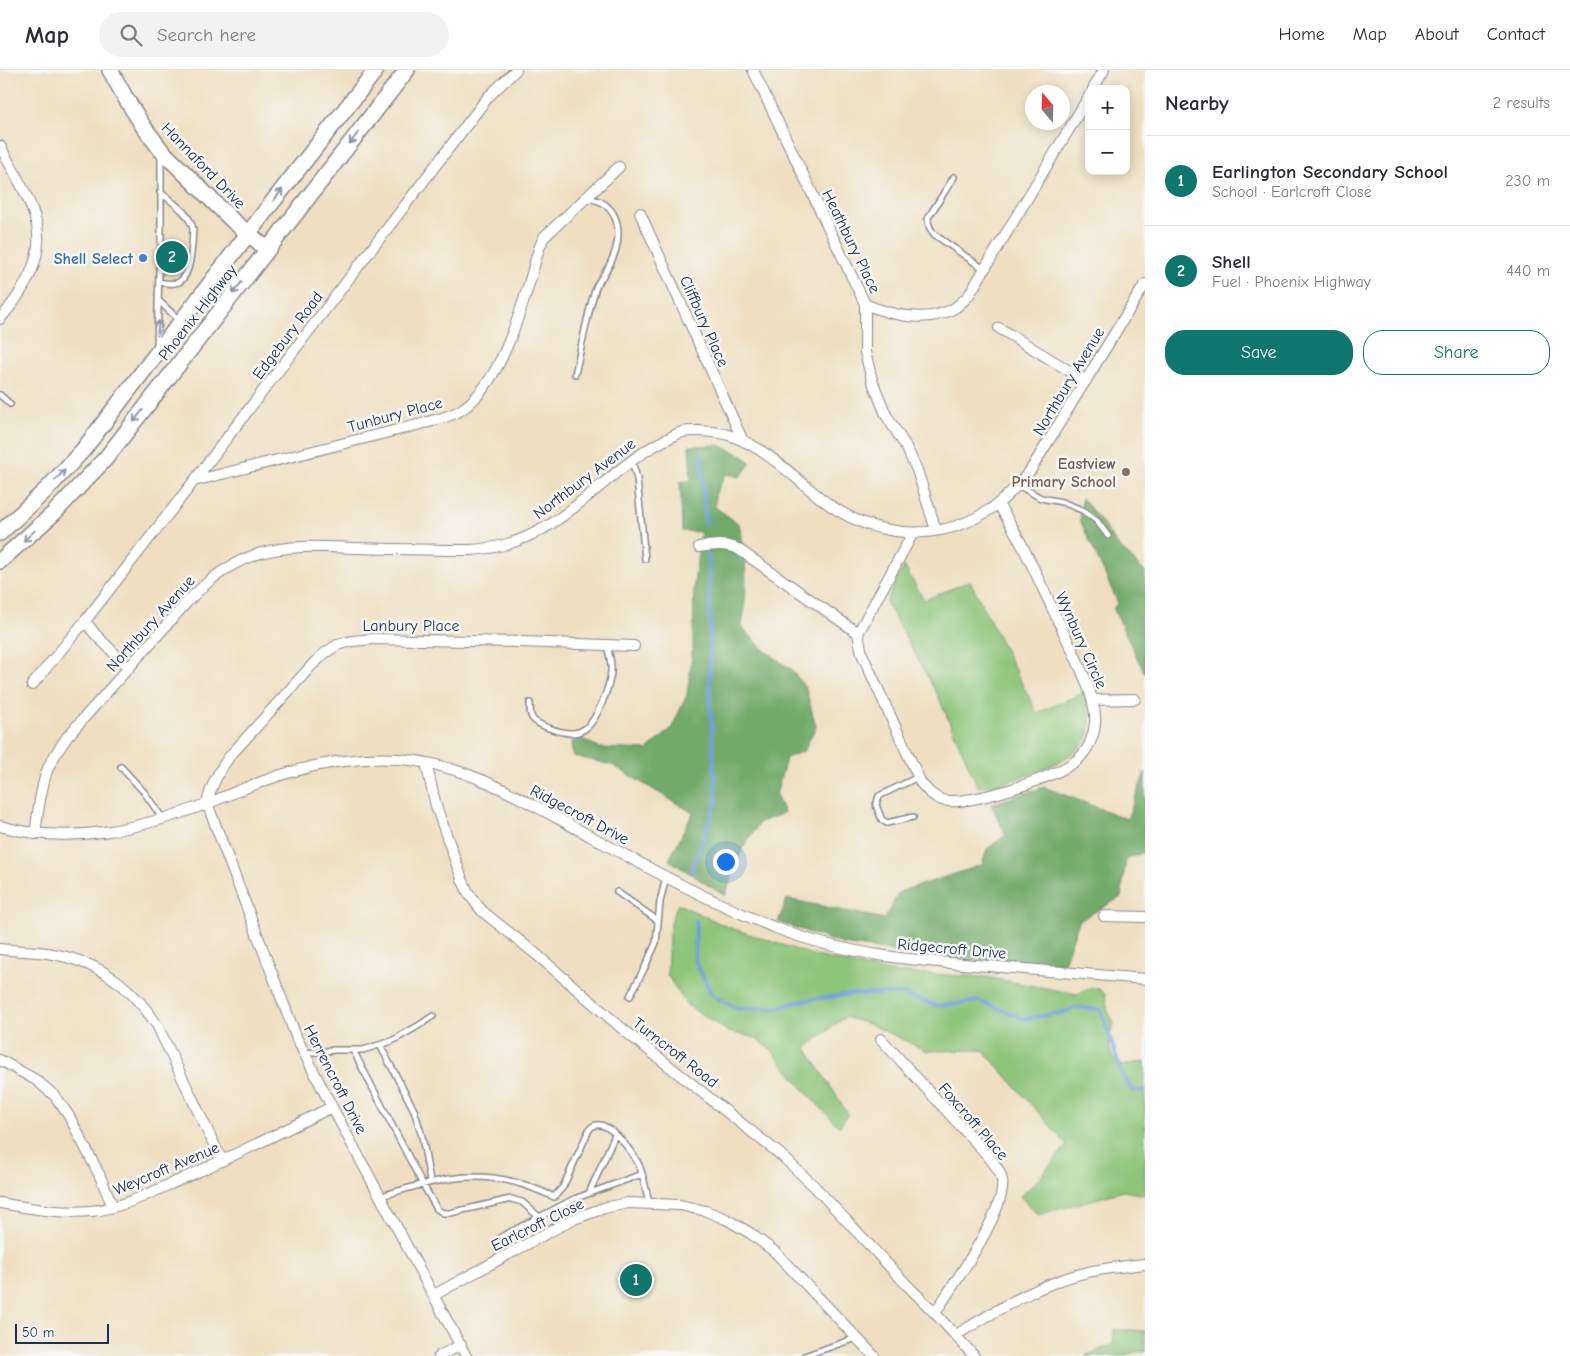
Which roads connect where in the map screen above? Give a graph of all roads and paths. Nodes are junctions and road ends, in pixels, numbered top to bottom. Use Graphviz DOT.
graph roads {
  1 [pos="110,70"];
  2 [pos="376,70"];
  3 [pos="407,70"];
  4 [pos="516,70"];
  5 [pos="753,70"];
  6 [pos="1104,70"];
  7 [pos="1095,85"];
  8 [pos="1085,103"];
  9 [pos="0,146"];
  10 [pos="161,150"];
  11 [pos="619,167"];
  12 [pos="954,177"];
  13 [pos="160,192"];
  14 [pos="586,198"];
  15 [pos="640,213"];
  16 [pos="249,234"];
  17 [pos="161,244"];
  18 [pos="267,249"];
  19 [pos="159,268"];
  20 [pos="984,269"];
  21 [pos="159,282"];
  22 [pos="1144,288"];
  23 [pos="159,301"];
  24 [pos="865,304"];
  25 [pos="0,320"];
  26 [pos="181,322"];
  27 [pos="999,328"];
  28 [pos="156,355"];
  29 [pos="575,374"];
  30 [pos="1086,381"];
  31 [pos="0,395"];
  32 [pos="10,404"];
  33 [pos="743,441"];
  34 [pos="632,460"];
  35 [pos="194,481"];
  36 [pos="1018,485"];
  37 [pos="998,504"];
  38 [pos="936,530"];
  39 [pos="0,533"];
  40 [pos="913,533"];
  41 [pos="1108,536"];
  42 [pos="699,547"];
  43 [pos="645,559"];
  44 [pos="0,561"];
  45 [pos="85,621"];
  46 [pos="858,633"];
  47 [pos="607,645"];
  48 [pos="634,646"];
  49 [pos="129,668"];
  50 [pos="32,685"];
  51 [pos="1135,699"];
  52 [pos="1093,700"];
  53 [pos="530,703"];
  54 [pos="426,763"];
  55 [pos="121,767"];
  56 [pos="918,777"];
  57 [pos="207,803"];
  58 [pos="914,817"];
  59 [pos="163,819"];
  60 [pos="0,826"];
  61 [pos="35,834"];
  62 [pos="666,877"];
  63 [pos="618,892"];
  64 [pos="1104,916"];
  65 [pos="1145,917"];
  66 [pos="657,920"];
  67 [pos="0,949"];
  68 [pos="1145,979"];
  69 [pos="630,996"];
  70 [pos="432,1016"];
  71 [pos="881,1039"];
  72 [pos="380,1045"];
  73 [pos="353,1050"];
  74 [pos="305,1053"];
  75 [pos="0,1060"];
  76 [pos="332,1107"];
  77 [pos="615,1135"];
  78 [pos="222,1161"];
  79 [pos="642,1174"];
  80 [pos="430,1181"];
  81 [pos="422,1183"];
  82 [pos="590,1192"];
  83 [pos="381,1196"];
  84 [pos="554,1197"];
  85 [pos="0,1202"];
  86 [pos="648,1203"];
  87 [pos="558,1206"];
  88 [pos="113,1207"];
  89 [pos="538,1216"];
  90 [pos="501,1237"];
  91 [pos="1143,1264"];
  92 [pos="434,1294"];
  93 [pos="935,1313"];
  94 [pos="956,1335"];
  95 [pos="857,1338"];
  96 [pos="461,1345"];
  97 [pos="439,1356"];
  98 [pos="466,1356"];
  99 [pos="804,1356"];
  100 [pos="874,1356"];
  101 [pos="974,1356"];
  1 -- 10 [label="main road, Hannaford Drive"];
  16 -- 2 [label="main road, Phoenix Highway, one-way"];
  3 -- 18 [label="main road, Phoenix Highway, one-way"];
  4 -- 35 [label="street, Edgebury Road"];
  5 -- 24 [label="street, Heathbury Place"];
  6 -- 7 [label="street"];
  8 -- 20 [label="street, Heathbury Place"];
  9 -- 25 [label="street"];
  10 -- 13 [label="lane"];
  10 -- 16 [label="main road, Hannaford Drive"];
  11 -- 14 [label="street, Tunbury Place"];
  12 -- 20 [label="lane"];
  13 -- 17 [label="lane"];
  13 -- 21 [label="lane"];
  14 -- 29 [label="lane"];
  14 -- 35 [label="street, Tunbury Place"];
  15 -- 33 [label="street, Cliffbury Place"];
  16 -- 18 [label="main road, Hannaford Drive"];
  16 -- 26 [label="main road, Phoenix Highway"];
  18 -- 44 [label="main road, Phoenix Highway, one-way"];
  19 -- 21 [label="lane"];
  20 -- 24 [label="street, Heathbury Place"];
  21 -- 23 [label="lane"];
  22 -- 30 [label="street, Northbury Avenue"];
  23 -- 26 [label="lane"];
  28 -- 23 [label="lane, one-way"];
  24 -- 38 [label="street"];
  26 -- 28 [label="main road, Phoenix Highway"];
  27 -- 30 [label="street"];
  39 -- 28 [label="main road, Phoenix Highway, one-way"];
  30 -- 36 [label="street, Northbury Avenue"];
  31 -- 32 [label="lane"];
  33 -- 34 [label="street, Northbury Avenue"];
  33 -- 40 [label="street, Northbury Avenue"];
  34 -- 43 [label="lane"];
  34 -- 49 [label="street, Northbury Avenue"];
  35 -- 45 [label="street, Edgebury Road"];
  36 -- 37 [label="street, Northbury Avenue"];
  36 -- 41 [label="lane"];
  37 -- 38 [label="street, Northbury Avenue"];
  37 -- 52 [label="street, Wynbury Circle"];
  38 -- 40 [label="street, Northbury Avenue"];
  40 -- 46 [label="street"];
  42 -- 46 [label="street"];
  45 -- 49 [label="street"];
  45 -- 50 [label="street, Edgebury Road"];
  46 -- 56 [label="street, Wynbury Circle"];
  47 -- 48 [label="street, Lanbury Place"];
  47 -- 53 [label="lane"];
  47 -- 57 [label="street, Lanbury Place"];
  49 -- 61 [label="street, Northbury Avenue"];
  51 -- 52 [label="street"];
  52 -- 56 [label="street, Wynbury Circle"];
  54 -- 57 [label="street, Ridgecroft Drive"];
  54 -- 62 [label="street, Ridgecroft Drive"];
  54 -- 93 [label="street, Turncroft Road"];
  55 -- 59 [label="lane"];
  56 -- 58 [label="lane"];
  57 -- 59 [label="street, Ridgecroft Drive"];
  57 -- 74 [label="street, Herrencroft Drive"];
  59 -- 61 [label="street, Ridgecroft Drive"];
  60 -- 61 [label="street, Ridgecroft Drive"];
  62 -- 66 [label="lane"];
  62 -- 68 [label="street, Ridgecroft Drive"];
  63 -- 66 [label="lane"];
  64 -- 65 [label="street"];
  66 -- 69 [label="lane"];
  67 -- 78 [label="street"];
  70 -- 72 [label="lane"];
  71 -- 93 [label="street, Foxcroft Place"];
  72 -- 73 [label="lane"];
  72 -- 80 [label="lane"];
  73 -- 74 [label="lane"];
  73 -- 81 [label="lane"];
  74 -- 76 [label="street, Herrencroft Drive"];
  75 -- 88 [label="street"];
  76 -- 78 [label="street, Weycroft Avenue"];
  76 -- 83 [label="street, Herrencroft Drive"];
  77 -- 79 [label="lane"];
  77 -- 82 [label="lane"];
  77 -- 84 [label="lane"];
  78 -- 88 [label="street, Weycroft Avenue"];
  79 -- 82 [label="lane"];
  79 -- 86 [label="lane"];
  80 -- 81 [label="lane"];
  80 -- 84 [label="lane"];
  81 -- 83 [label="lane"];
  81 -- 89 [label="lane"];
  82 -- 87 [label="lane"];
  83 -- 92 [label="street, Herrencroft Drive"];
  84 -- 87 [label="lane"];
  85 -- 88 [label="street, Weycroft Avenue"];
  86 -- 92 [label="street, Earlcroft Close"];
  86 -- 95 [label="street, Earlcroft Close"];
  87 -- 89 [label="lane"];
  89 -- 90 [label="lane"];
  91 -- 94 [label="street"];
  92 -- 96 [label="street, Herrencroft Drive"];
  93 -- 94 [label="street, Turncroft Road"];
  94 -- 101 [label="street"];
  95 -- 99 [label="lane"];
  95 -- 100 [label="street, Earlcroft Close"];
  96 -- 97 [label="street"];
  96 -- 98 [label="street, Herrencroft Drive"];
}
